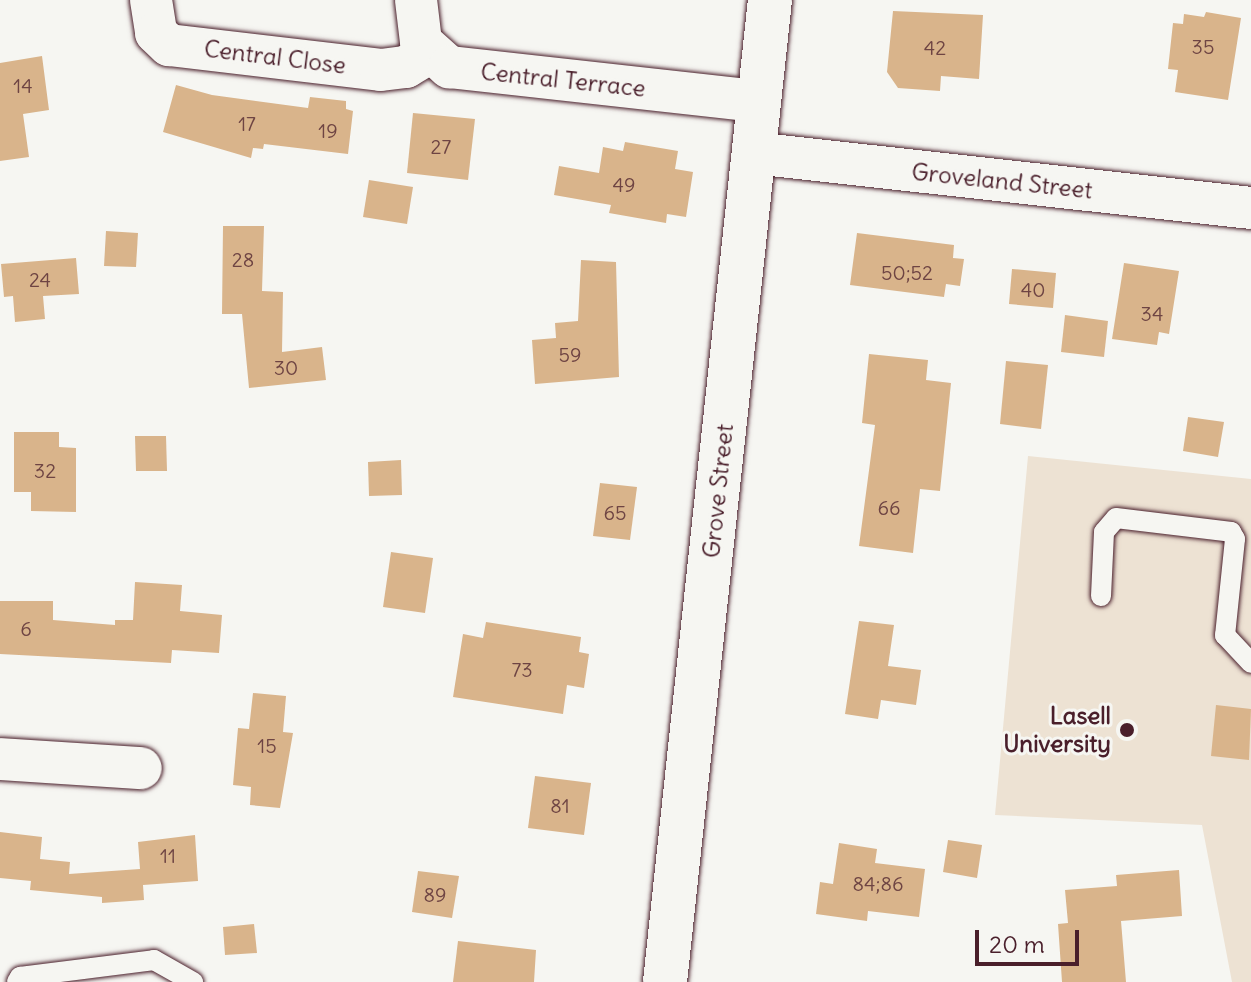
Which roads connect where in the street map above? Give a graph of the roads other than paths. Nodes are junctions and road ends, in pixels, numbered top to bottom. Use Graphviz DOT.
graph roads {
  1 [pos="151,0"];
  2 [pos="416,0"];
  3 [pos="770,0"];
  4 [pos="428,54"];
  5 [pos="759,101"];
  6 [pos="753,153"];
  7 [pos="1251,208"];
  8 [pos="1101,596"];
  9 [pos="1251,663"];
  10 [pos="0,759"];
  11 [pos="141,768"];
  12 [pos="17,982"];
  13 [pos="193,982"];
  14 [pos="665,982"];
  1 -- 4 [label="street, Central Close"];
  2 -- 4 [label="street"];
  3 -- 5 [label="main road, Grove Street"];
  4 -- 5 [label="street, Central Terrace"];
  5 -- 6 [label="main road, Grove Street"];
  6 -- 7 [label="street, Groveland Street"];
  6 -- 14 [label="main road, Grove Street"];
  8 -- 9 [label="lane"];
  10 -- 11 [label="street"];
  12 -- 13 [label="lane"];
}
